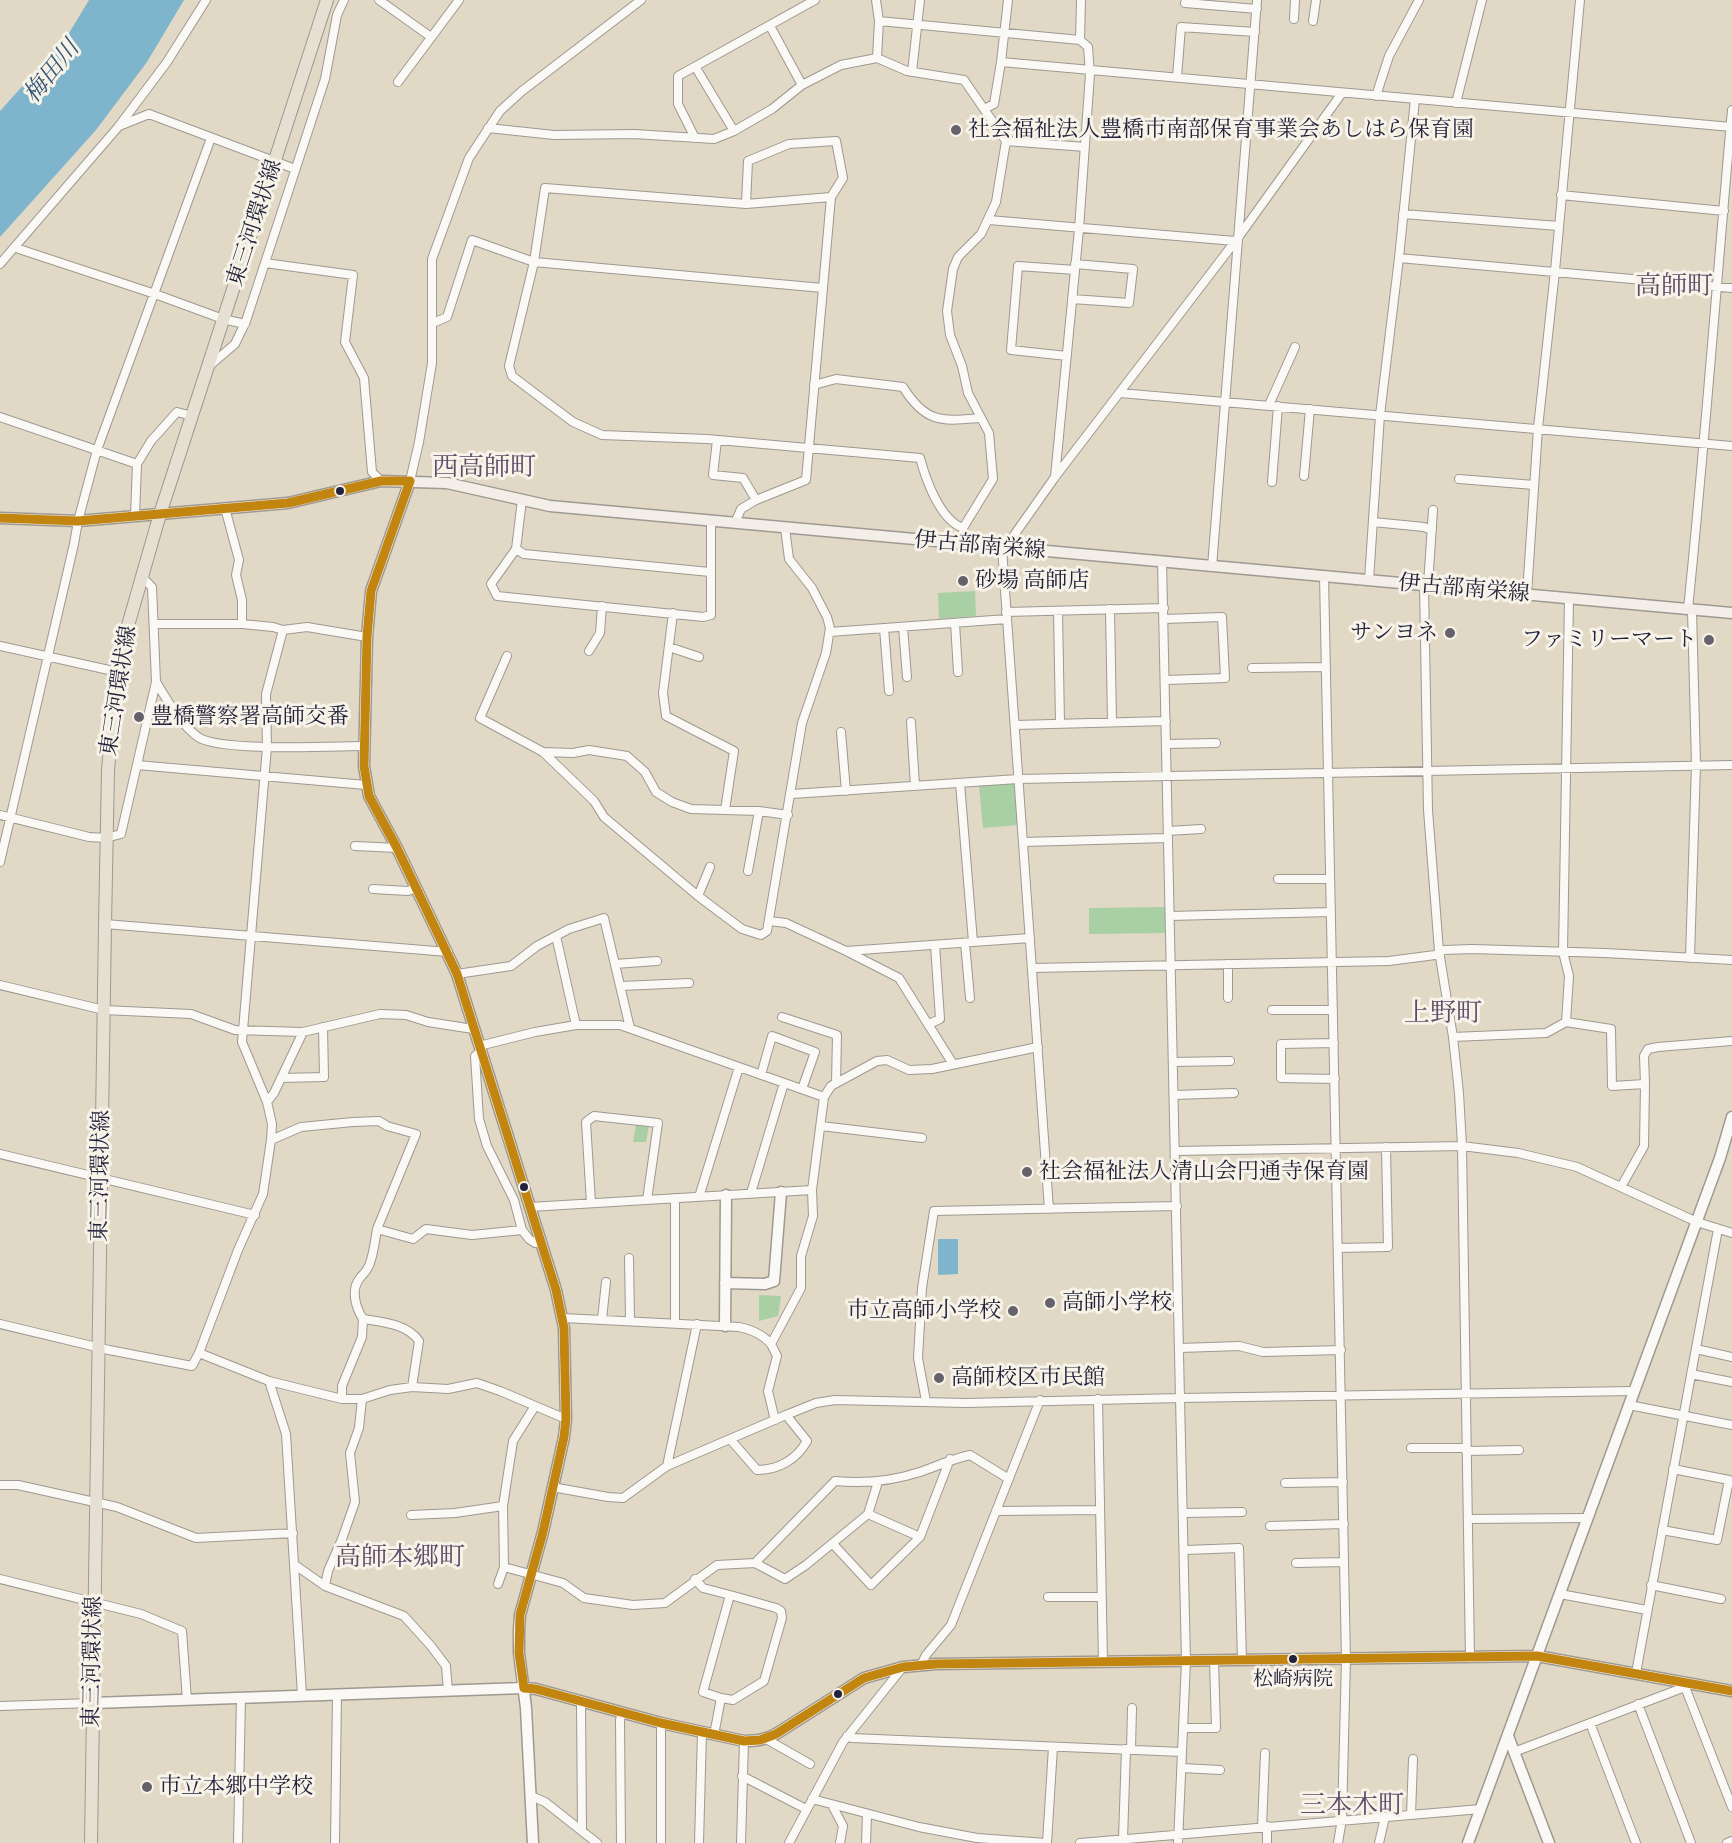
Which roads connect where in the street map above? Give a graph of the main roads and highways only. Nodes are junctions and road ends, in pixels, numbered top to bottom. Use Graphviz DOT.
graph roads {
  1 [pos="327,0"];
  2 [pos="160,514"];
  3 [pos="0,518"];
  4 [pos="1732,613"];
  5 [pos="91,1843"];
  1 -- 2 [label="main road, 東三河環状線"];
  2 -- 3 [label="main road"];
  2 -- 4 [label="main road, 伊古部南栄線"];
  2 -- 5 [label="main road, 東三河環状線"];
}
